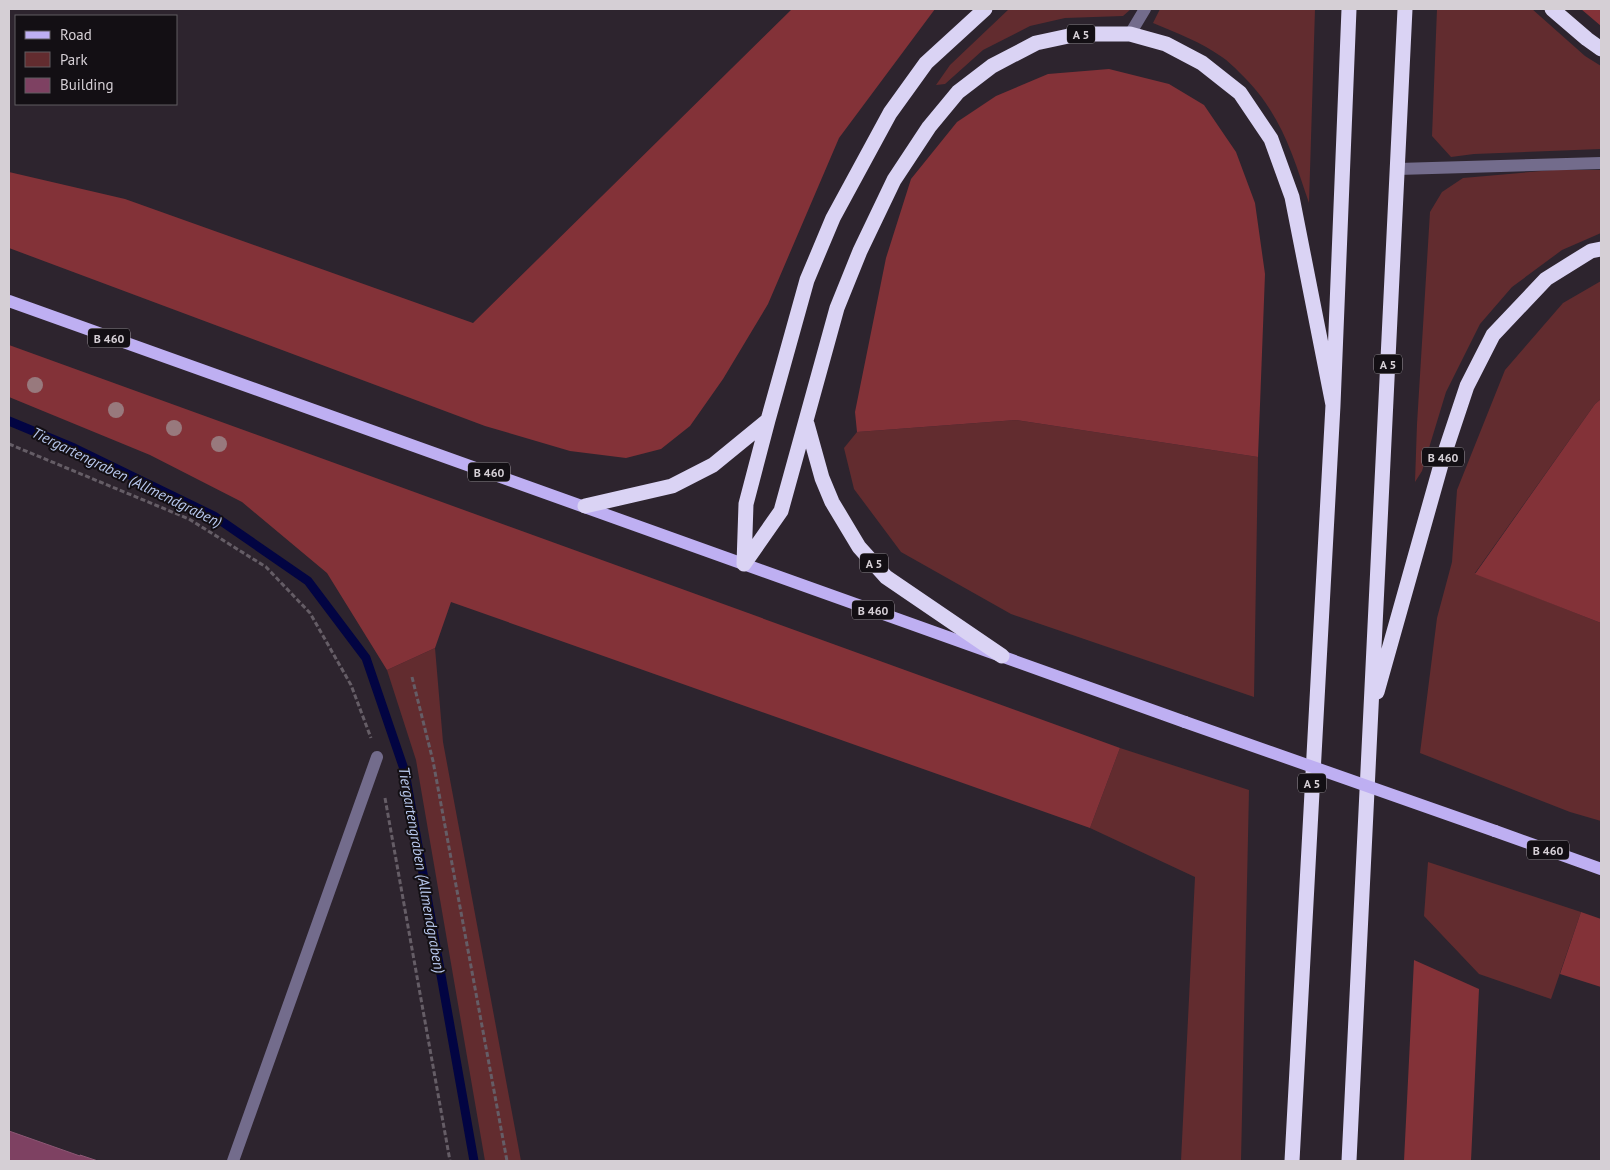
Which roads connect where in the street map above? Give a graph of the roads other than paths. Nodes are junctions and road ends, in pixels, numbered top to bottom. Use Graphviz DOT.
graph roads {
  1 [pos="985,9"];
  2 [pos="1146,9"];
  3 [pos="1349,9"];
  4 [pos="1405,9"];
  5 [pos="1552,9"];
  6 [pos="1130,34"];
  7 [pos="1601,49"];
  8 [pos="1601,163"];
  9 [pos="1398,169"];
  10 [pos="1601,249"];
  11 [pos="9,301"];
  12 [pos="1333,405"];
  13 [pos="768,420"];
  14 [pos="807,422"];
  15 [pos="585,506"];
  16 [pos="744,564"];
  17 [pos="1002,656"];
  18 [pos="1370,720"];
  19 [pos="377,757"];
  20 [pos="1601,869"];
  21 [pos="233,1161"];
  22 [pos="1292,1161"];
  23 [pos="1349,1161"];
  1 -- 13 [label="highway"];
  2 -- 6 [label="lane"];
  3 -- 12 [label="highway, A 5"];
  4 -- 9 [label="highway, A 5"];
  5 -- 7 [label="highway"];
  6 -- 12 [label="highway, A 5"];
  6 -- 14 [label="highway, A 5"];
  8 -- 9 [label="lane"];
  9 -- 18 [label="highway, A 5"];
  10 -- 18 [label="highway, B 460"];
  11 -- 15 [label="main road, B 460"];
  12 -- 22 [label="highway, A 5"];
  13 -- 15 [label="highway"];
  13 -- 16 [label="highway"];
  14 -- 16 [label="highway, A 5"];
  14 -- 17 [label="highway, A 5"];
  15 -- 16 [label="main road, B 460"];
  16 -- 17 [label="main road, B 460"];
  17 -- 20 [label="main road, B 460, bridge"];
  18 -- 23 [label="highway, A 5"];
  19 -- 21 [label="lane"];
}
